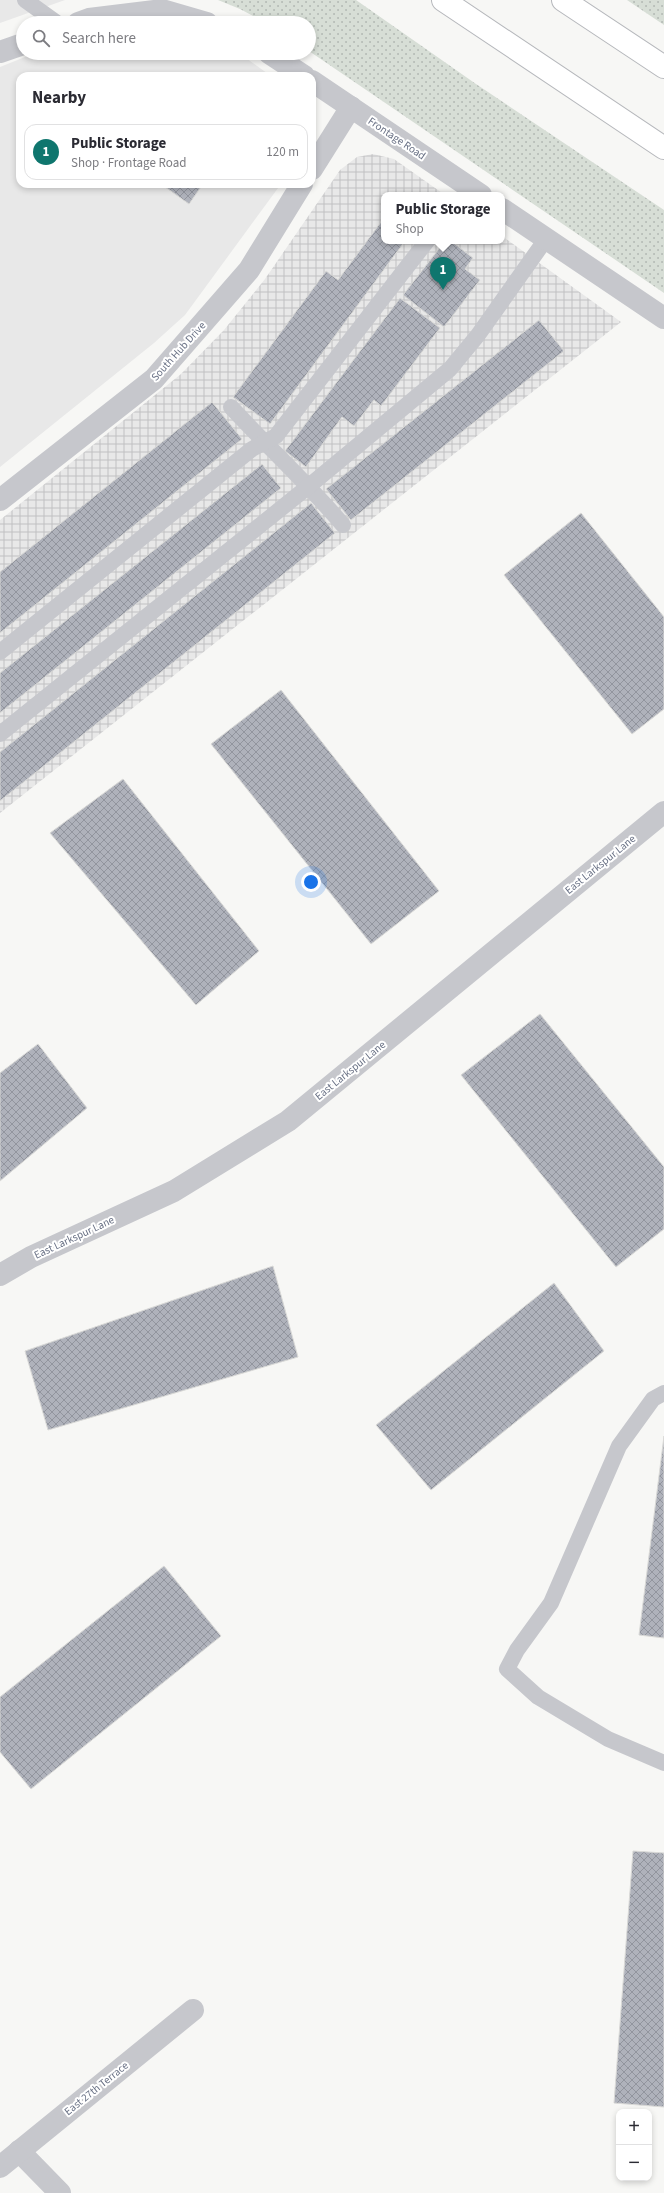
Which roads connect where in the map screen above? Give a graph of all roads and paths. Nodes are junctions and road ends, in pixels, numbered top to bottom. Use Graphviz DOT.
graph roads {
  1 [pos="25,0"];
  2 [pos="443,0"];
  3 [pos="563,0"];
  4 [pos="47,16"];
  5 [pos="113,16"];
  6 [pos="183,16"];
  7 [pos="16,46"];
  8 [pos="0,52"];
  9 [pos="280,60"];
  10 [pos="664,67"];
  11 [pos="298,72"];
  12 [pos="316,84"];
  13 [pos="350,107"];
  14 [pos="664,148"];
  15 [pos="316,162"];
  16 [pos="300,188"];
  17 [pos="469,192"];
  18 [pos="505,211"];
  19 [pos="546,239"];
  20 [pos="425,244"];
  21 [pos="664,318"];
  22 [pos="231,407"];
  23 [pos="265,443"];
  24 [pos="309,486"];
  25 [pos="0,500"];
  26 [pos="343,525"];
  27 [pos="0,652"];
  28 [pos="0,734"];
  29 [pos="664,812"];
  30 [pos="0,1275"];
  31 [pos="664,1393"];
  32 [pos="664,1763"];
  33 [pos="193,2010"];
  34 [pos="19,2151"];
  35 [pos="0,2167"];
  36 [pos="60,2193"];
  1 -- 4 [label="lane"];
  2 -- 14 [label="highway"];
  3 -- 10 [label="highway"];
  5 -- 6 [label="street"];
  7 -- 8 [label="street"];
  9 -- 11 [label="street"];
  12 -- 13 [label="street, Frontage Road"];
  13 -- 15 [label="street"];
  13 -- 17 [label="street, Frontage Road"];
  16 -- 25 [label="street, South Hub Drive"];
  18 -- 19 [label="street"];
  19 -- 21 [label="street"];
  19 -- 24 [label="lane"];
  20 -- 23 [label="lane"];
  22 -- 23 [label="lane"];
  23 -- 24 [label="lane"];
  23 -- 27 [label="lane"];
  24 -- 26 [label="lane"];
  24 -- 28 [label="lane"];
  29 -- 30 [label="street, East Larkspur Lane"];
  31 -- 32 [label="lane"];
  33 -- 34 [label="street, East 27th Terrace"];
  34 -- 35 [label="street, East 27th Terrace"];
  34 -- 36 [label="street"];
}
